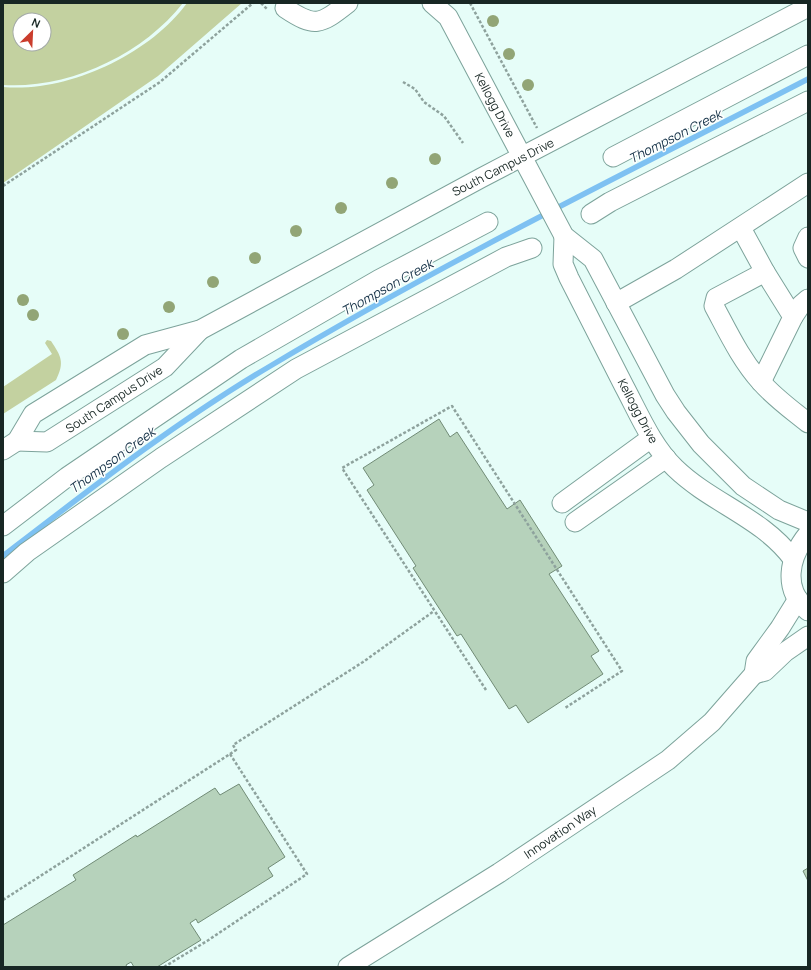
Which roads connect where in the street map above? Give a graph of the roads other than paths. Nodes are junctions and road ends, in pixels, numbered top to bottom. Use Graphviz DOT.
graph roads {
  1 [pos="348,3"];
  2 [pos="432,3"];
  3 [pos="808,7"];
  4 [pos="285,8"];
  5 [pos="447,10"];
  6 [pos="808,55"];
  7 [pos="808,100"];
  8 [pos="523,156"];
  9 [pos="613,157"];
  10 [pos="808,183"];
  11 [pos="591,214"];
  12 [pos="488,222"];
  13 [pos="742,228"];
  14 [pos="562,231"];
  15 [pos="808,237"];
  16 [pos="532,248"];
  17 [pos="808,258"];
  18 [pos="765,272"];
  19 [pos="808,300"];
  20 [pos="616,303"];
  21 [pos="793,317"];
  22 [pos="200,330"];
  23 [pos="761,382"];
  24 [pos="808,423"];
  25 [pos="651,438"];
  26 [pos="10,446"];
  27 [pos="666,458"];
  28 [pos="562,503"];
  29 [pos="575,522"];
  30 [pos="808,522"];
  31 [pos="3,526"];
  32 [pos="808,534"];
  33 [pos="792,559"];
  34 [pos="3,573"];
  35 [pos="803,605"];
  36 [pos="808,636"];
  37 [pos="754,674"];
  38 [pos="348,967"];
  1 -- 4 [label="street"];
  2 -- 5 [label="street, Kellogg Drive"];
  3 -- 8 [label="street, South Campus Drive"];
  5 -- 8 [label="street, Kellogg Drive"];
  6 -- 9 [label="street"];
  7 -- 11 [label="street"];
  8 -- 14 [label="street, Kellogg Drive"];
  8 -- 22 [label="street, South Campus Drive"];
  10 -- 13 [label="street"];
  12 -- 31 [label="street"];
  13 -- 18 [label="street"];
  13 -- 20 [label="street"];
  14 -- 20 [label="street, Kellogg Drive"];
  14 -- 25 [label="street, Kellogg Drive"];
  15 -- 17 [label="street"];
  16 -- 34 [label="street"];
  18 -- 21 [label="street"];
  18 -- 23 [label="street"];
  19 -- 21 [label="street"];
  20 -- 30 [label="street, Kellogg Drive"];
  21 -- 23 [label="street"];
  22 -- 26 [label="street, South Campus Drive"];
  22 -- 26 [label="street, South Campus Drive"];
  23 -- 24 [label="street"];
  25 -- 27 [label="street, Kellogg Drive"];
  25 -- 28 [label="street"];
  27 -- 29 [label="street"];
  27 -- 33 [label="street, Kellogg Drive"];
  32 -- 33 [label="street"];
  33 -- 35 [label="street"];
  35 -- 37 [label="street, Innovation Way"];
  36 -- 37 [label="street, Innovation Way"];
  37 -- 38 [label="street, Innovation Way"];
}
